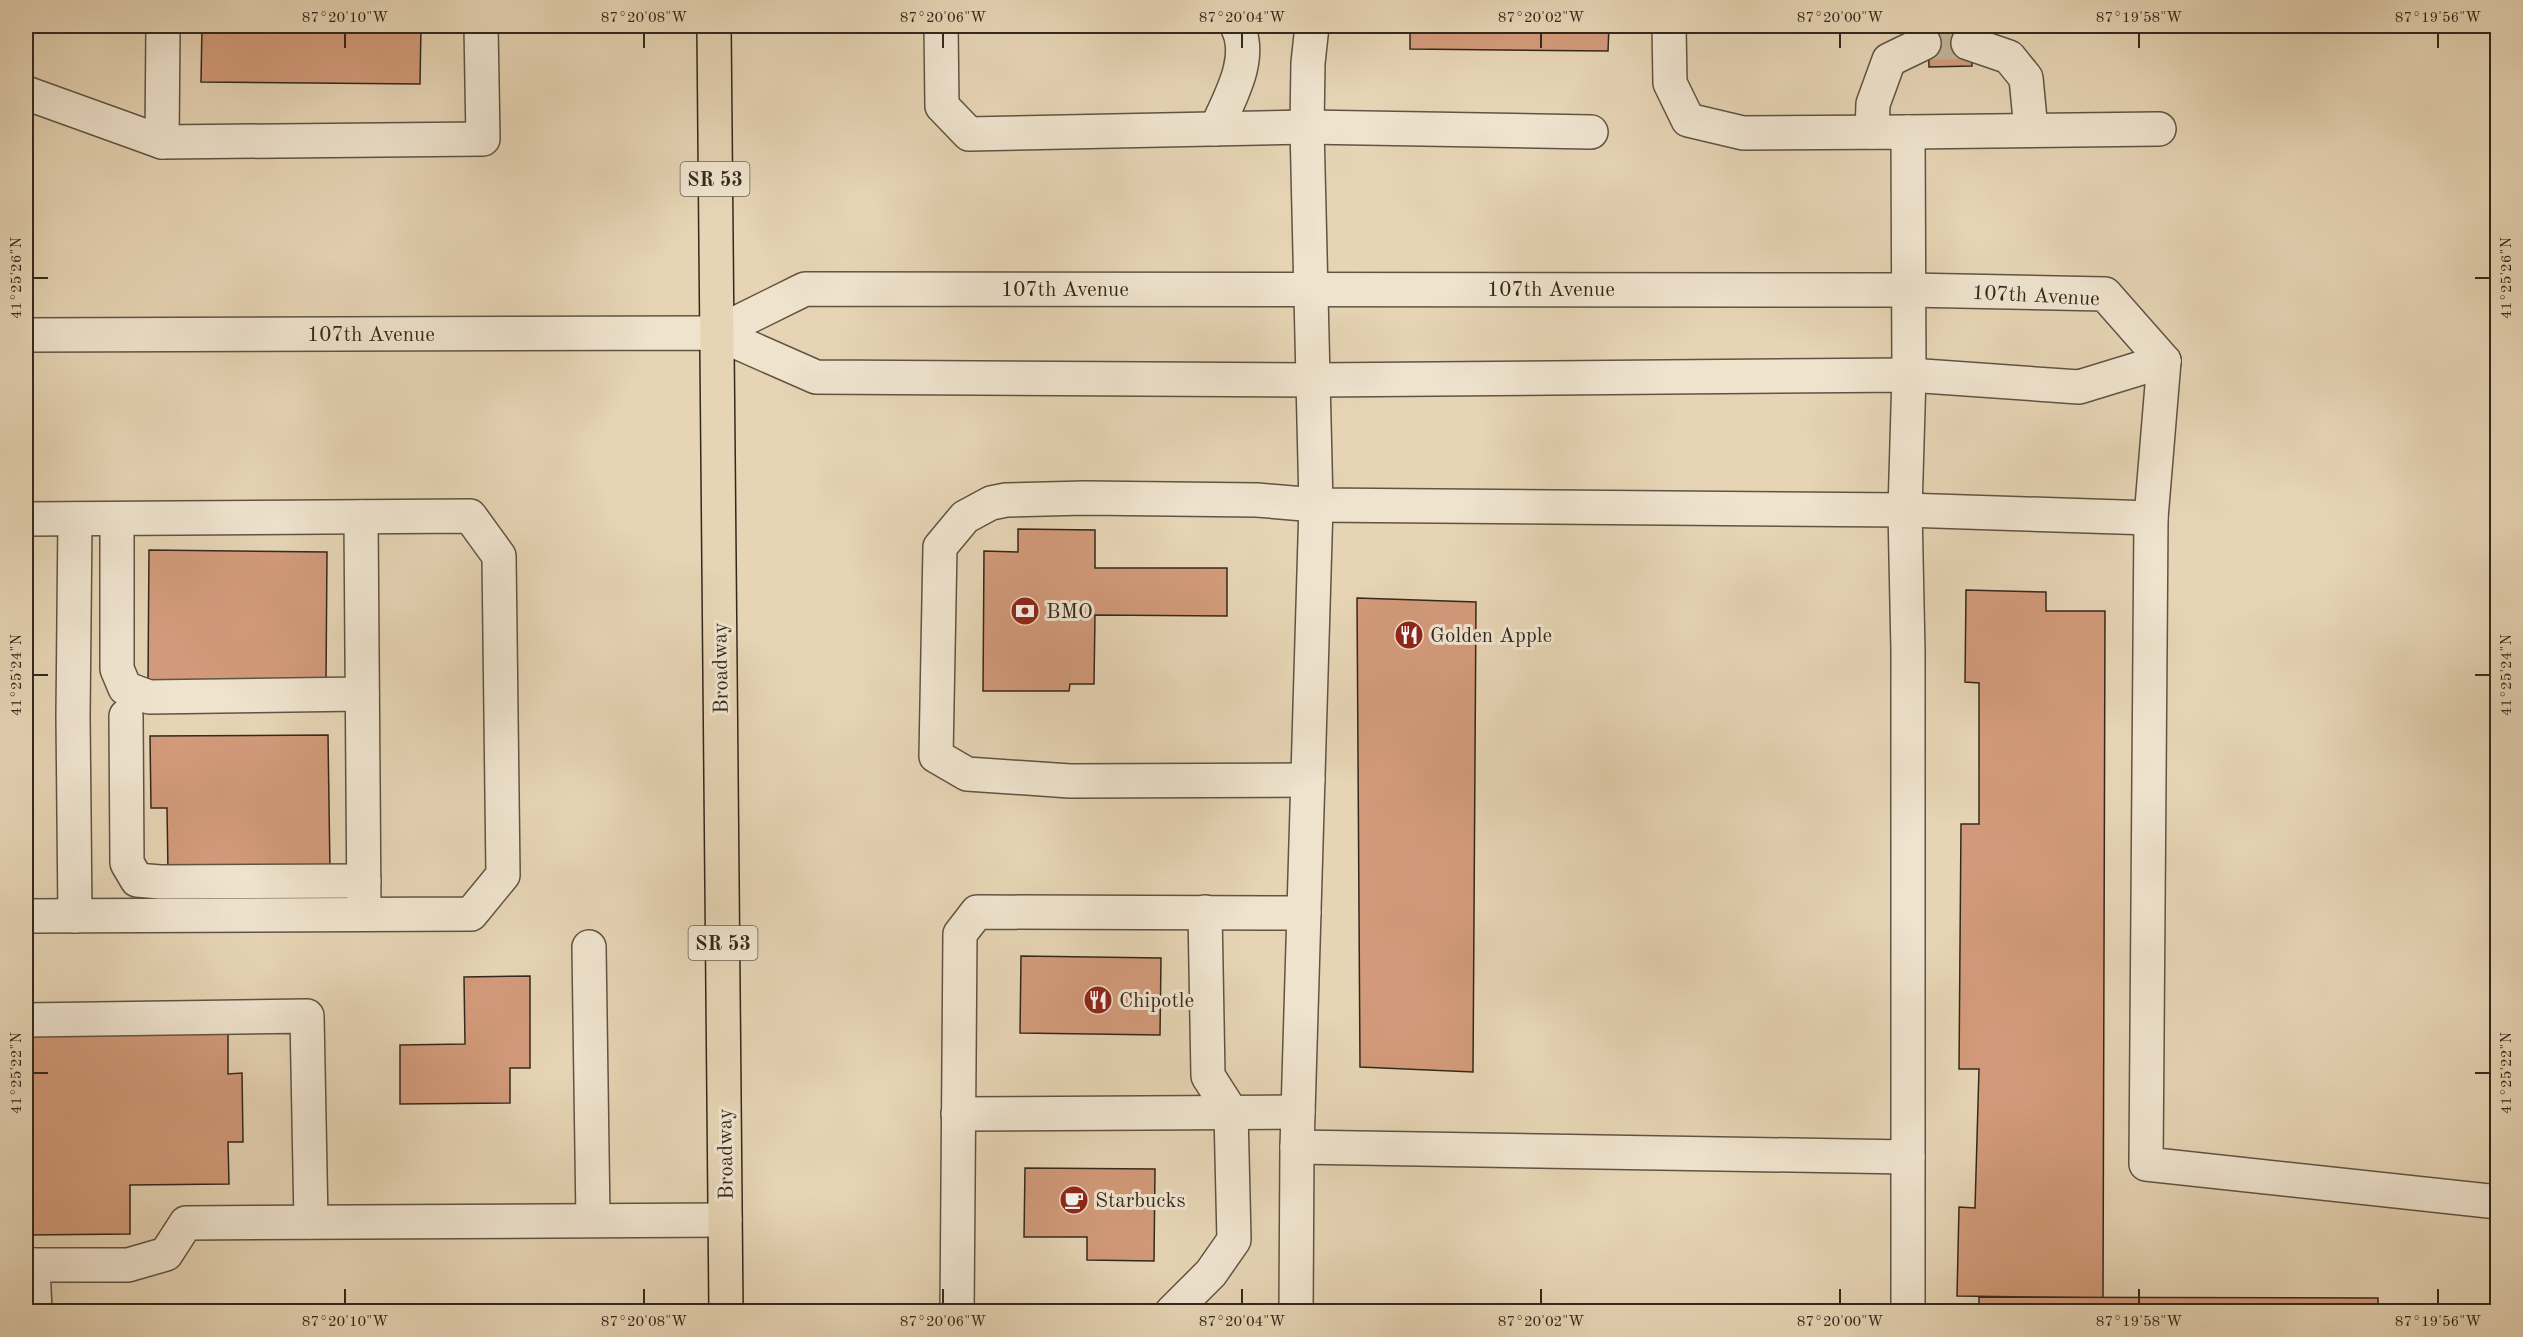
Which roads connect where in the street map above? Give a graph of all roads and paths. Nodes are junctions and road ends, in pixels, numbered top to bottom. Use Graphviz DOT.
graph roads {
  1 [pos="163,26"];
  2 [pos="481,26"];
  3 [pos="714,26"];
  4 [pos="941,26"];
  5 [pos="1237,26"];
  6 [pos="1312,26"];
  7 [pos="1669,26"];
  8 [pos="1924,43"];
  9 [pos="1968,43"];
  10 [pos="26,93"];
  11 [pos="1307,127"];
  12 [pos="1216,129"];
  13 [pos="2159,129"];
  14 [pos="2031,130"];
  15 [pos="1591,132"];
  16 [pos="1872,132"];
  17 [pos="1908,132"];
  18 [pos="162,142"];
  19 [pos="1312,289"];
  20 [pos="1909,290"];
  21 [pos="716,333"];
  22 [pos="26,334"];
  23 [pos="2164,361"];
  24 [pos="1909,375"];
  25 [pos="1315,380"];
  26 [pos="1316,505"];
  27 [pos="1905,510"];
  28 [pos="361,517"];
  29 [pos="2151,518"];
  30 [pos="26,519"];
  31 [pos="75,519"];
  32 [pos="117,519"];
  33 [pos="363,706"];
  34 [pos="73,716"];
  35 [pos="126,716"];
  36 [pos="1308,780"];
  37 [pos="364,881"];
  38 [pos="1205,912"];
  39 [pos="1304,913"];
  40 [pos="364,914"];
  41 [pos="26,916"];
  42 [pos="75,916"];
  43 [pos="589,947"];
  44 [pos="27,1020"];
  45 [pos="1231,1112"];
  46 [pos="1298,1112"];
  47 [pos="958,1114"];
  48 [pos="1297,1147"];
  49 [pos="1908,1157"];
  50 [pos="2498,1202"];
  51 [pos="593,1220"];
  52 [pos="725,1220"];
  53 [pos="311,1222"];
  54 [pos="29,1265"];
  55 [pos="35,1311"];
  56 [pos="726,1311"];
  57 [pos="957,1311"];
  58 [pos="1172,1311"];
  59 [pos="1296,1311"];
  60 [pos="1908,1311"];
  1 -- 18 [label="street"];
  2 -- 18 [label="street"];
  3 -- 21 [label="main road, Broadway / SR 53"];
  4 -- 12 [label="street"];
  5 -- 12 [label="street"];
  6 -- 11 [label="street"];
  7 -- 16 [label="street"];
  8 -- 16 [label="street"];
  9 -- 14 [label="street"];
  10 -- 18 [label="street"];
  11 -- 12 [label="street"];
  11 -- 15 [label="street"];
  11 -- 19 [label="street"];
  13 -- 14 [label="street"];
  14 -- 17 [label="street"];
  16 -- 17 [label="street"];
  17 -- 20 [label="street"];
  19 -- 20 [label="street, 107th Avenue"];
  19 -- 21 [label="street, 107th Avenue"];
  19 -- 25 [label="street"];
  20 -- 23 [label="street, 107th Avenue"];
  20 -- 24 [label="street"];
  21 -- 22 [label="street, 107th Avenue"];
  21 -- 25 [label="street, 107th Avenue"];
  21 -- 52 [label="main road, Broadway / SR 53"];
  23 -- 24 [label="street, 107th Avenue"];
  23 -- 29 [label="street"];
  24 -- 25 [label="street, 107th Avenue"];
  24 -- 27 [label="street"];
  25 -- 26 [label="street"];
  26 -- 27 [label="street"];
  26 -- 36 [label="street"];
  26 -- 36 [label="street"];
  27 -- 29 [label="street"];
  27 -- 49 [label="street"];
  28 -- 32 [label="street"];
  28 -- 33 [label="street"];
  28 -- 40 [label="street"];
  29 -- 50 [label="street"];
  30 -- 31 [label="street"];
  31 -- 32 [label="street"];
  31 -- 34 [label="street"];
  32 -- 33 [label="street"];
  33 -- 35 [label="street"];
  33 -- 37 [label="street"];
  34 -- 35 [label="street"];
  34 -- 42 [label="street"];
  35 -- 37 [label="street"];
  36 -- 39 [label="street"];
  37 -- 40 [label="street"];
  38 -- 39 [label="street"];
  38 -- 45 [label="street"];
  38 -- 47 [label="street"];
  39 -- 46 [label="street"];
  40 -- 42 [label="street"];
  41 -- 42 [label="street"];
  43 -- 51 [label="street"];
  44 -- 53 [label="street"];
  45 -- 46 [label="street"];
  45 -- 47 [label="street"];
  45 -- 58 [label="street"];
  46 -- 48 [label="street"];
  47 -- 57 [label="street"];
  48 -- 49 [label="street"];
  48 -- 59 [label="street"];
  49 -- 60 [label="street"];
  51 -- 52 [label="street"];
  51 -- 53 [label="street"];
  52 -- 56 [label="main road, Broadway / SR 53"];
  53 -- 54 [label="street"];
  54 -- 55 [label="street"];
}
